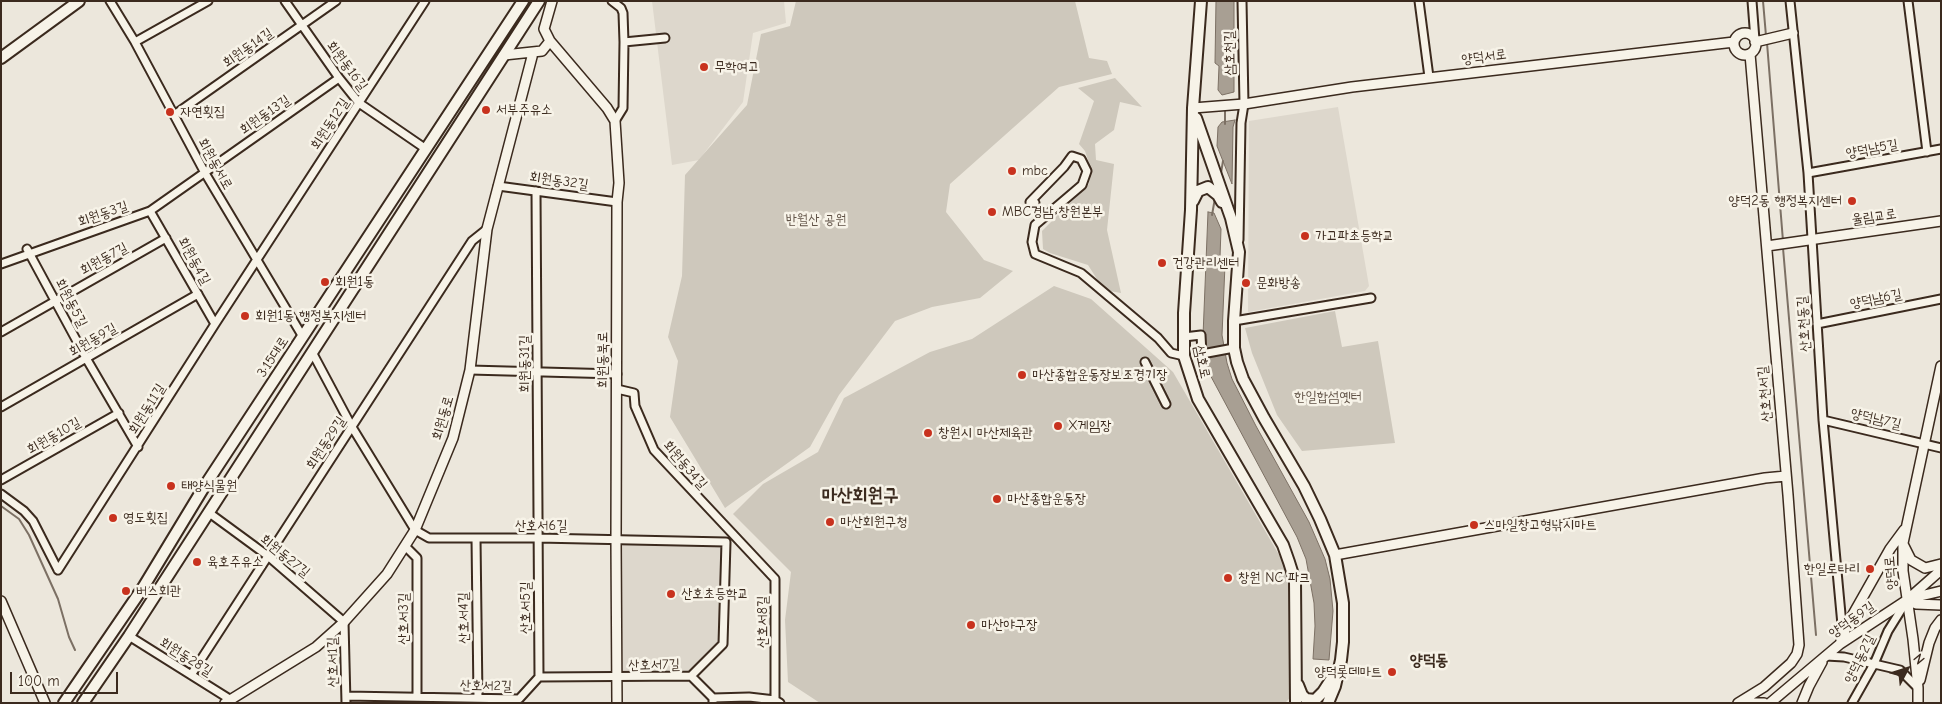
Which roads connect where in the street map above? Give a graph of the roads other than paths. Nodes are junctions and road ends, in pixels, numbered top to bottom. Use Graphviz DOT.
graph roads {
  1 [pos="79,1"];
  2 [pos="110,1"];
  3 [pos="208,1"];
  4 [pos="285,1"];
  5 [pos="336,1"];
  6 [pos="425,1"];
  7 [pos="523,1"];
  8 [pos="539,1"];
  9 [pos="552,1"];
  10 [pos="612,1"];
  11 [pos="1201,1"];
  12 [pos="1242,1"];
  13 [pos="1419,1"];
  14 [pos="1752,1"];
  15 [pos="1790,1"];
  16 [pos="1908,1"];
  17 [pos="302,25"];
  18 [pos="1791,34"];
  19 [pos="666,38"];
  20 [pos="1757,40"];
  21 [pos="550,41"];
  22 [pos="135,42"];
  23 [pos="624,42"];
  24 [pos="1734,42"];
  25 [pos="533,53"];
  26 [pos="1750,54"];
  27 [pos="504,55"];
  28 [pos="1,58"];
  29 [pos="1429,77"];
  30 [pos="339,78"];
  31 [pos="359,102"];
  32 [pos="1240,104"];
  33 [pos="1193,108"];
  34 [pos="174,115"];
  35 [pos="615,121"];
  36 [pos="426,149"];
  37 [pos="1941,149"];
  38 [pos="1927,152"];
  39 [pos="205,173"];
  40 [pos="1808,173"];
  41 [pos="498,186"];
  42 [pos="536,191"];
  43 [pos="617,202"];
  44 [pos="1035,203"];
  45 [pos="1191,210"];
  46 [pos="150,211"];
  47 [pos="1231,218"];
  48 [pos="1941,220"];
  49 [pos="487,230"];
  50 [pos="166,238"];
  51 [pos="1811,240"];
  52 [pos="1767,246"];
  53 [pos="28,251"];
  54 [pos="1239,252"];
  55 [pos="256,260"];
  56 [pos="1,264"];
  57 [pos="198,294"];
  58 [pos="1371,298"];
  59 [pos="1941,299"];
  60 [pos="55,300"];
  61 [pos="1234,321"];
  62 [pos="215,324"];
  63 [pos="1817,324"];
  64 [pos="1,332"];
  65 [pos="303,337"];
  66 [pos="1184,337"];
  67 [pos="1230,349"];
  68 [pos="312,352"];
  69 [pos="1184,356"];
  70 [pos="86,358"];
  71 [pos="1145,362"];
  72 [pos="1941,366"];
  73 [pos="470,370"];
  74 [pos="537,372"];
  75 [pos="617,374"];
  76 [pos="617,389"];
  77 [pos="1166,404"];
  78 [pos="1,407"];
  79 [pos="119,413"];
  80 [pos="1823,420"];
  81 [pos="352,427"];
  82 [pos="1923,443"];
  83 [pos="138,447"];
  84 [pos="1941,448"];
  85 [pos="1786,476"];
  86 [pos="1,480"];
  87 [pos="1,494"];
  88 [pos="208,512"];
  89 [pos="1905,528"];
  90 [pos="416,530"];
  91 [pos="730,532"];
  92 [pos="476,538"];
  93 [pos="538,538"];
  94 [pos="616,540"];
  95 [pos="726,542"];
  96 [pos="1903,543"];
  97 [pos="405,546"];
  98 [pos="1335,555"];
  99 [pos="268,556"];
  100 [pos="1941,564"];
  101 [pos="1941,570"];
  102 [pos="1941,591"];
  103 [pos="1907,600"];
  104 [pos="1,601"];
  105 [pos="1941,605"];
  106 [pos="4,615"];
  107 [pos="1941,620"];
  108 [pos="344,622"];
  109 [pos="129,636"];
  110 [pos="1840,644"];
  111 [pos="1824,658"];
  112 [pos="1874,664"];
  113 [pos="1340,666"];
  114 [pos="191,675"];
  115 [pos="691,676"];
  116 [pos="539,677"];
  117 [pos="617,678"];
  118 [pos="1296,679"];
  119 [pos="1335,686"];
  120 [pos="1918,688"];
  121 [pos="417,697"];
  122 [pos="478,698"];
  123 [pos="346,699"];
  124 [pos="1294,700"];
  125 [pos="519,701"];
  126 [pos="713,701"];
  127 [pos="778,701"];
  128 [pos="229,702"];
  129 [pos="45,703"];
  130 [pos="64,703"];
  131 [pos="83,703"];
  132 [pos="617,703"];
  133 [pos="1328,703"];
  134 [pos="1332,703"];
  135 [pos="1738,703"];
  136 [pos="1746,703"];
  137 [pos="1764,703"];
  138 [pos="1770,703"];
  139 [pos="1802,703"];
  140 [pos="1852,703"];
  141 [pos="1918,703"];
  1 -- 28 [label="main road"];
  2 -- 22 [label="street, 회원동서로"];
  3 -- 22 [label="street"];
  4 -- 17 [label="street, 회원동16길"];
  5 -- 17 [label="street, 회원동14길"];
  6 -- 31 [label="street, 회원동12길"];
  7 -- 36 [label="main road, 3·15대로"];
  8 -- 27 [label="main road"];
  9 -- 21 [label="main road"];
  10 -- 23 [label="street"];
  11 -- 33 [label="main road, 삼호로"];
  12 -- 32 [label="street, 삼호천길"];
  13 -- 29 [label="street"];
  14 -- 20 [label="street"];
  15 -- 18 [label="street, 산호천동길"];
  16 -- 38 [label="street"];
  17 -- 30 [label="street, 회원동16길"];
  17 -- 34 [label="street, 회원동14길"];
  18 -- 20 [label="main road"];
  18 -- 40 [label="street, 산호천동길"];
  19 -- 23 [label="street"];
  20 -- 24 [label="main road"];
  20 -- 26 [label="main road"];
  21 -- 25 [label="main road"];
  21 -- 35 [label="main road"];
  22 -- 34 [label="street, 회원동서로"];
  23 -- 35 [label="street"];
  24 -- 26 [label="main road"];
  24 -- 29 [label="main road, 양덕서로"];
  25 -- 27 [label="main road"];
  25 -- 41 [label="main road, 회원동로"];
  26 -- 52 [label="main road, 산호천서길"];
  27 -- 68 [label="main road"];
  29 -- 32 [label="main road, 양덕서로"];
  30 -- 31 [label="street, 회원동16길"];
  30 -- 39 [label="street, 회원동13길"];
  31 -- 36 [label="street, 회원동16길"];
  31 -- 55 [label="street, 회원동12길"];
  32 -- 33 [label="main road, 양덕서로"];
  32 -- 54 [label="street, 삼호천길"];
  33 -- 45 [label="main road, 삼호로"];
  33 -- 47 [label="main road"];
  34 -- 39 [label="street, 회원동서로"];
  35 -- 43 [label="main road, 회원동북로"];
  36 -- 65 [label="main road, 3·15대로"];
  37 -- 38 [label="street, 양덕남5길"];
  38 -- 40 [label="street, 양덕남5길"];
  39 -- 46 [label="street, 회원동3길"];
  39 -- 55 [label="street, 회원동서로"];
  40 -- 51 [label="street, 산호천동길"];
  41 -- 42 [label="street, 회원동32길"];
  41 -- 49 [label="main road, 회원동로"];
  42 -- 43 [label="street, 회원동32길"];
  42 -- 74 [label="street, 회원동31길"];
  43 -- 75 [label="main road, 회원동북로"];
  44 -- 69 [label="street"];
  45 -- 47 [label="main road"];
  45 -- 66 [label="main road, 삼호로"];
  46 -- 50 [label="street, 회원동4길"];
  46 -- 53 [label="street, 회원동3길"];
  47 -- 54 [label="main road"];
  48 -- 51 [label="main road, 율림교로"];
  49 -- 73 [label="main road, 회원동로"];
  49 -- 81 [label="street, 회원동29길"];
  50 -- 57 [label="street, 회원동4길"];
  50 -- 60 [label="street, 회원동7길"];
  51 -- 52 [label="main road, 율림교로"];
  51 -- 63 [label="street, 산호천동길"];
  52 -- 85 [label="main road, 산호천서길"];
  53 -- 56 [label="street, 회원동3길"];
  53 -- 60 [label="street, 회원동5길"];
  54 -- 61 [label="main road"];
  55 -- 62 [label="street, 회원동11길"];
  55 -- 65 [label="street, 회원동서로"];
  57 -- 62 [label="street, 회원동4길"];
  57 -- 70 [label="street, 회원동9길"];
  58 -- 61 [label="street"];
  59 -- 63 [label="street, 양덕남6길"];
  60 -- 64 [label="street, 회원동7길"];
  60 -- 70 [label="street, 회원동5길"];
  61 -- 67 [label="main road"];
  62 -- 83 [label="street, 회원동11길"];
  63 -- 80 [label="street, 산호천동길"];
  65 -- 130 [label="main road, 3·15대로"];
  66 -- 67 [label="street"];
  66 -- 69 [label="main road, 삼호로"];
  67 -- 98 [label="main road"];
  68 -- 81 [label="street"];
  68 -- 88 [label="main road"];
  69 -- 118 [label="main road, 삼호로"];
  70 -- 78 [label="street, 회원동9길"];
  70 -- 79 [label="street, 회원동5길"];
  71 -- 77 [label="street"];
  72 -- 82 [label="main road, 양덕로"];
  73 -- 74 [label="street"];
  73 -- 90 [label="main road, 회원동로"];
  74 -- 75 [label="street"];
  74 -- 93 [label="street, 회원동31길"];
  75 -- 76 [label="main road, 회원동북로"];
  76 -- 91 [label="street, 회원동34길"];
  76 -- 94 [label="main road, 회원동북로"];
  79 -- 83 [label="street, 회원동5길"];
  79 -- 86 [label="street, 회원동10길"];
  80 -- 82 [label="street, 양덕남7길"];
  80 -- 110 [label="street, 산호천동길"];
  81 -- 90 [label="street"];
  81 -- 99 [label="street, 회원동29길"];
  82 -- 84 [label="street"];
  82 -- 89 [label="main road, 양덕로"];
  83 -- 87 [label="street, 회원동11길"];
  85 -- 98 [label="main road"];
  85 -- 135 [label="main road, 산호천서길"];
  88 -- 99 [label="street, 회원동27길"];
  88 -- 109 [label="main road"];
  89 -- 96 [label="main road, 양덕로"];
  89 -- 110 [label="main road"];
  90 -- 92 [label="street, 산호서6길"];
  90 -- 97 [label="main road, 회원동로"];
  91 -- 95 [label="street"];
  91 -- 127 [label="street, 산호서8길"];
  92 -- 93 [label="street, 산호서6길"];
  92 -- 122 [label="street, 산호서4길"];
  93 -- 94 [label="street, 산호서6길"];
  93 -- 116 [label="street, 산호서5길"];
  94 -- 95 [label="street, 산호서6길"];
  94 -- 117 [label="main road, 회원동북로"];
  95 -- 115 [label="street"];
  96 -- 100 [label="main road"];
  96 -- 103 [label="main road, 양덕로"];
  97 -- 108 [label="main road, 회원동로"];
  97 -- 121 [label="street, 산호서3길"];
  98 -- 113 [label="main road"];
  99 -- 108 [label="street, 회원동27길"];
  99 -- 114 [label="street, 회원동29길"];
  101 -- 103 [label="main road, 양덕동9길"];
  102 -- 103 [label="main road"];
  103 -- 105 [label="main road"];
  103 -- 110 [label="main road, 양덕동9길"];
  103 -- 112 [label="street, 양덕동2길"];
  103 -- 120 [label="main road, 양덕로"];
  104 -- 106 [label="main road"];
  106 -- 129 [label="main road"];
  107 -- 120 [label="main road"];
  108 -- 123 [label="street, 산호서1길"];
  108 -- 128 [label="main road, 회원동로"];
  109 -- 114 [label="street, 회원동28길"];
  109 -- 131 [label="main road"];
  110 -- 111 [label="main road, 양덕동9길"];
  111 -- 112 [label="street"];
  111 -- 138 [label="main road, 양덕동9길"];
  111 -- 139 [label="main road"];
  112 -- 120 [label="street"];
  112 -- 140 [label="street, 양덕동2길"];
  113 -- 118 [label="main road"];
  113 -- 119 [label="main road"];
  114 -- 128 [label="street, 회원동28길"];
  115 -- 117 [label="street, 산호서7길"];
  115 -- 126 [label="street, 산호서7길"];
  116 -- 117 [label="street"];
  116 -- 125 [label="street, 산호서2길"];
  117 -- 132 [label="main road, 회원동북로"];
  118 -- 124 [label="main road, 삼호로"];
  119 -- 133 [label="main road"];
  119 -- 134 [label="main road"];
  120 -- 141 [label="main road, 양덕로"];
  121 -- 122 [label="street, 산호서2길"];
  121 -- 123 [label="street, 산호서2길"];
  122 -- 125 [label="street, 산호서2길"];
  126 -- 127 [label="street, 산호서7길"];
  136 -- 137 [label="main road"];
}
